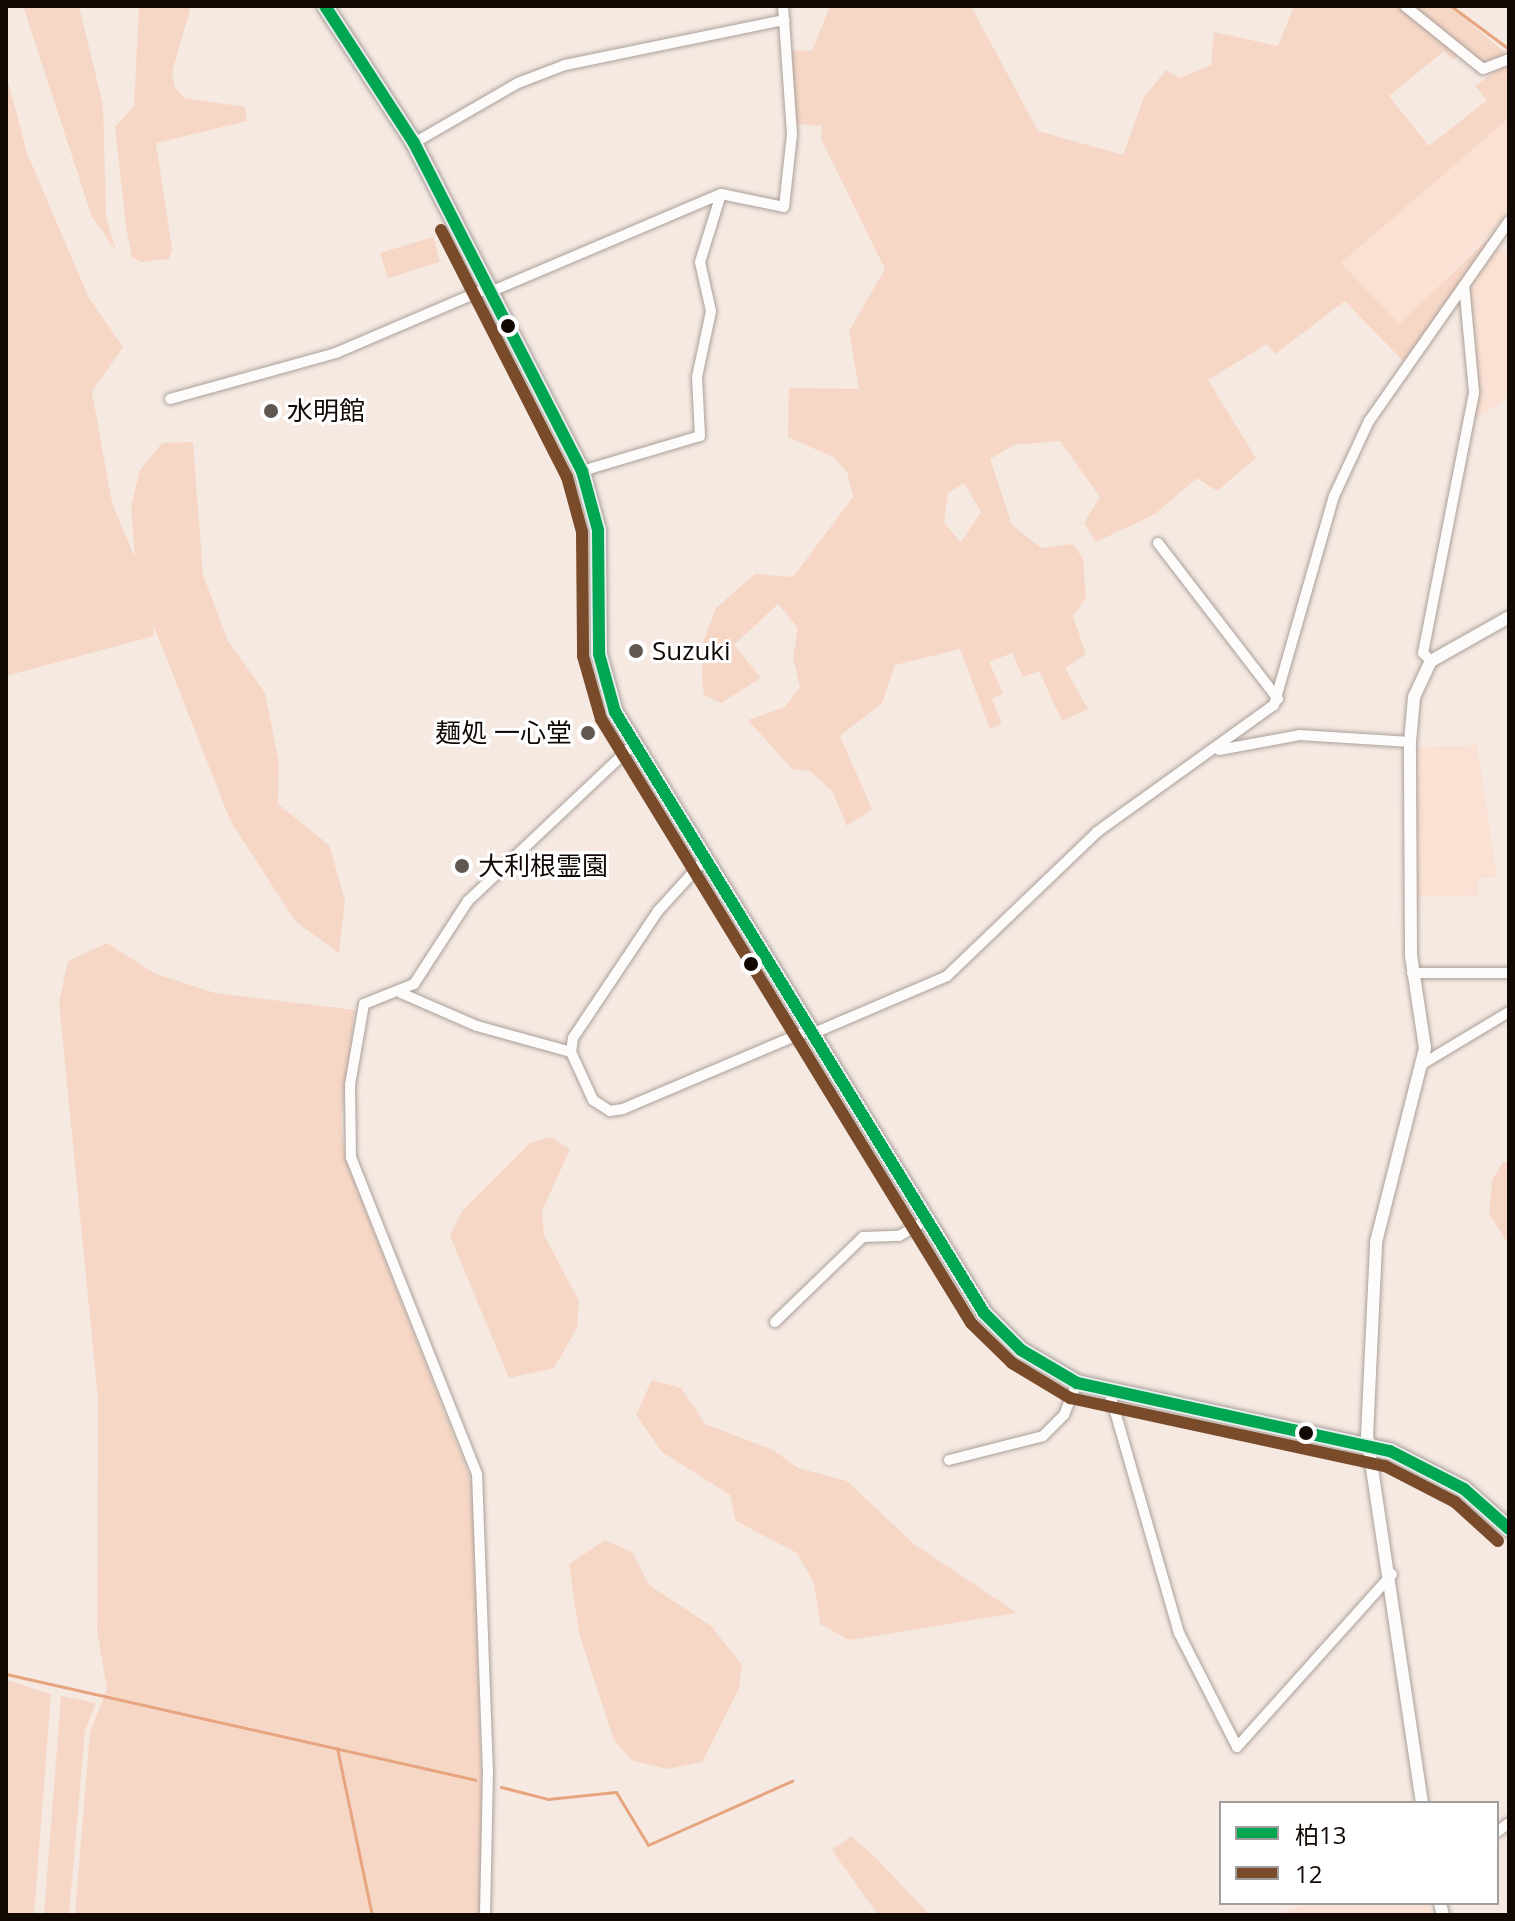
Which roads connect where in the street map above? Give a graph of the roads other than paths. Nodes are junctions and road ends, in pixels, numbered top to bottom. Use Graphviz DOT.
graph roads {
  1 [pos="325,6"];
  2 [pos="783,6"];
  3 [pos="1405,6"];
  4 [pos="784,20"];
  5 [pos="1509,59"];
  6 [pos="414,143"];
  7 [pos="721,194"];
  8 [pos="1509,221"];
  9 [pos="1464,285"];
  10 [pos="489,290"];
  11 [pos="170,399"];
  12 [pos="582,471"];
  13 [pos="1158,543"];
  14 [pos="1509,617"];
  15 [pos="1431,661"];
  16 [pos="1278,699"];
  17 [pos="1410,742"];
  18 [pos="635,743"];
  19 [pos="1217,750"];
  20 [pos="706,858"];
  21 [pos="1412,973"];
  22 [pos="1509,973"];
  23 [pos="401,993"];
  24 [pos="1509,1012"];
  25 [pos="811,1032"];
  26 [pos="571,1052"];
  27 [pos="1424,1063"];
  28 [pos="925,1221"];
  29 [pos="775,1322"];
  30 [pos="1077,1383"];
  31 [pos="1110,1394"];
  32 [pos="1367,1446"];
  33 [pos="949,1460"];
  34 [pos="1509,1529"];
  35 [pos="1392,1574"];
  36 [pos="1422,1801"];
  37 [pos="485,1915"];
  1 -- 6 [label="main road"];
  2 -- 4 [label="street"];
  3 -- 5 [label="street"];
  4 -- 6 [label="street"];
  4 -- 7 [label="street"];
  6 -- 10 [label="main road"];
  7 -- 10 [label="street"];
  7 -- 12 [label="street"];
  8 -- 9 [label="street"];
  9 -- 15 [label="street"];
  9 -- 16 [label="street"];
  10 -- 11 [label="street"];
  10 -- 12 [label="main road"];
  12 -- 18 [label="main road"];
  13 -- 16 [label="street"];
  14 -- 15 [label="street"];
  15 -- 17 [label="street"];
  16 -- 19 [label="street"];
  17 -- 19 [label="street"];
  17 -- 21 [label="street"];
  18 -- 20 [label="main road"];
  18 -- 23 [label="street"];
  19 -- 25 [label="street"];
  20 -- 25 [label="main road"];
  20 -- 26 [label="street"];
  21 -- 22 [label="street"];
  21 -- 27 [label="street"];
  23 -- 26 [label="street"];
  23 -- 37 [label="street"];
  24 -- 27 [label="street"];
  25 -- 26 [label="street"];
  25 -- 28 [label="main road"];
  27 -- 32 [label="street"];
  28 -- 29 [label="street"];
  28 -- 30 [label="main road"];
  30 -- 31 [label="main road"];
  30 -- 33 [label="street"];
  31 -- 32 [label="main road"];
  31 -- 35 [label="street"];
  32 -- 34 [label="main road"];
  32 -- 35 [label="street"];
  35 -- 36 [label="street"];
}
